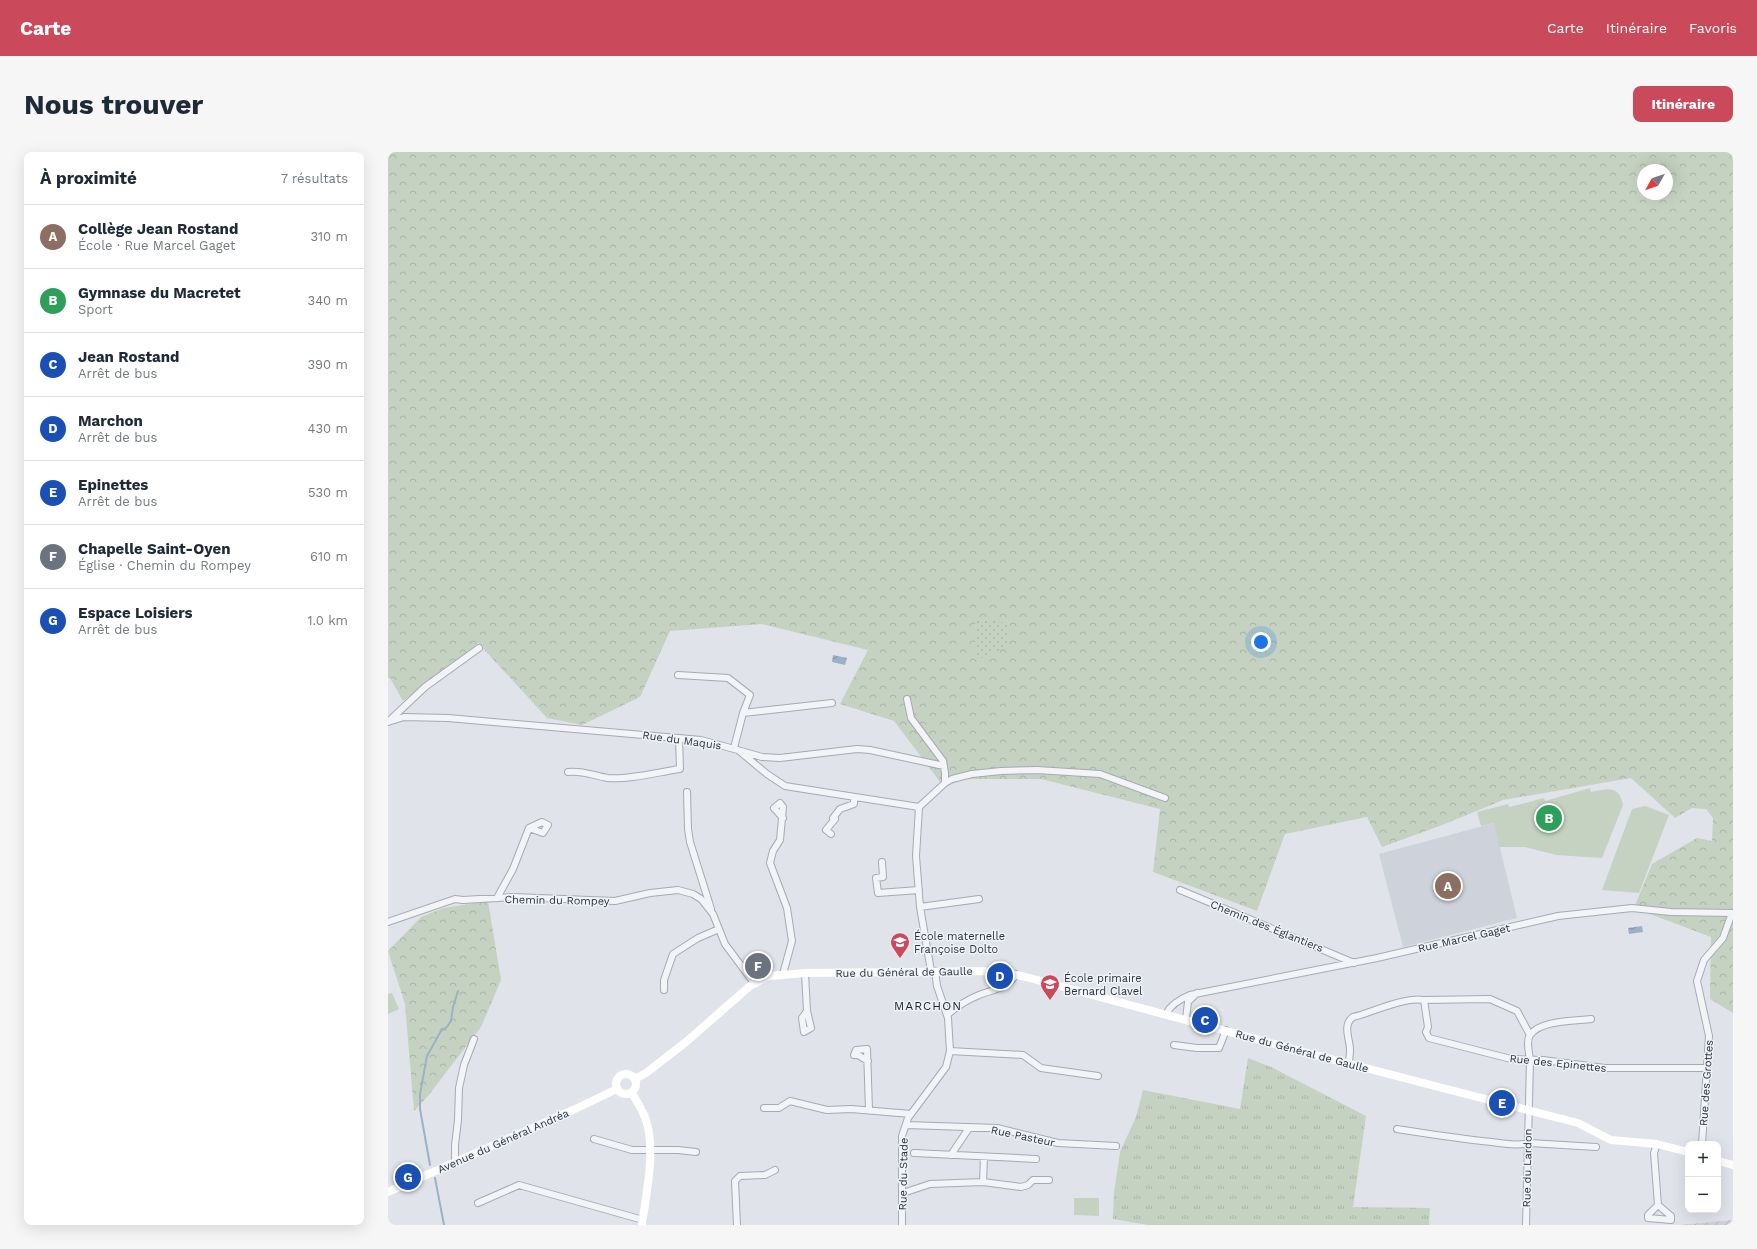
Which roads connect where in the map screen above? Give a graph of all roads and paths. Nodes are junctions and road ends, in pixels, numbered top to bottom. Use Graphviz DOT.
graph roads {
  1 [pos="479,648"];
  2 [pos="678,675"];
  3 [pos="907,699"];
  4 [pos="832,703"];
  5 [pos="743,713"];
  6 [pos="388,722"];
  7 [pos="680,738"];
  8 [pos="736,749"];
  9 [pos="944,766"];
  10 [pos="568,772"];
  11 [pos="945,783"];
  12 [pos="687,792"];
  13 [pos="854,798"];
  14 [pos="1165,798"];
  15 [pos="919,808"];
  16 [pos="783,818"];
  17 [pos="529,828"];
  18 [pos="831,834"];
  19 [pos="882,862"];
  20 [pos="919,890"];
  21 [pos="1180,890"];
  22 [pos="497,898"];
  23 [pos="979,899"];
  24 [pos="920,907"];
  25 [pos="1732,913"];
  26 [pos="713,914"];
  27 [pos="388,922"];
  28 [pos="719,929"];
  29 [pos="1354,963"];
  30 [pos="933,971"];
  31 [pos="805,973"];
  32 [pos="783,974"];
  33 [pos="1016,974"];
  34 [pos="754,983"];
  35 [pos="664,990"];
  36 [pos="1197,993"];
  37 [pos="1424,1000"];
  38 [pos="807,1011"];
  39 [pos="1166,1014"];
  40 [pos="947,1015"];
  41 [pos="1186,1019"];
  42 [pos="1591,1019"];
  43 [pos="1226,1030"];
  44 [pos="1530,1035"];
  45 [pos="474,1039"];
  46 [pos="1174,1045"];
  47 [pos="950,1051"];
  48 [pos="1530,1060"];
  49 [pos="868,1061"];
  50 [pos="1349,1063"];
  51 [pos="1707,1068"];
  52 [pos="1098,1076"];
  53 [pos="635,1079"];
  54 [pos="617,1089"];
  55 [pos="632,1093"];
  56 [pos="764,1108"];
  57 [pos="869,1110"];
  58 [pos="1528,1110"];
  59 [pos="911,1114"];
  60 [pos="906,1125"];
  61 [pos="969,1128"];
  62 [pos="1397,1129"];
  63 [pos="594,1139"];
  64 [pos="1702,1141"];
  65 [pos="1527,1144"];
  66 [pos="1657,1144"];
  67 [pos="1116,1146"];
  68 [pos="1596,1147"];
  69 [pos="650,1150"];
  70 [pos="1685,1151"];
  71 [pos="696,1152"];
  72 [pos="914,1153"];
  73 [pos="951,1155"];
  74 [pos="984,1157"];
  75 [pos="1036,1159"];
  76 [pos="455,1161"];
  77 [pos="1721,1162"];
  78 [pos="1733,1165"];
  79 [pos="775,1170"];
  80 [pos="1050,1180"];
  81 [pos="982,1182"];
  82 [pos="388,1192"];
  83 [pos="903,1193"];
  84 [pos="478,1203"];
  85 [pos="1658,1205"];
  86 [pos="642,1222"];
  87 [pos="737,1225"];
  88 [pos="902,1225"];
  89 [pos="1526,1225"];
  1 -- 6 [label="street"];
  2 -- 5 [label="street"];
  3 -- 9 [label="street"];
  4 -- 5 [label="street"];
  5 -- 8 [label="street"];
  6 -- 7 [label="street, Rue du Maquis"];
  7 -- 8 [label="street, Rue du Maquis"];
  7 -- 10 [label="street"];
  8 -- 9 [label="street"];
  8 -- 13 [label="street, Rue du Maquis"];
  9 -- 11 [label="street"];
  11 -- 14 [label="street"];
  11 -- 15 [label="street"];
  12 -- 26 [label="street"];
  13 -- 15 [label="street, Rue du Maquis"];
  13 -- 18 [label="street"];
  15 -- 20 [label="street"];
  16 -- 32 [label="street"];
  17 -- 22 [label="street"];
  19 -- 20 [label="street"];
  20 -- 24 [label="street"];
  21 -- 29 [label="street, Chemin des Églantiers"];
  22 -- 26 [label="street, Chemin du Rompey"];
  22 -- 27 [label="street, Chemin du Rompey"];
  23 -- 24 [label="street"];
  24 -- 30 [label="street"];
  25 -- 29 [label="street, Rue Marcel Gaget"];
  25 -- 51 [label="street, Rue des Grottes"];
  26 -- 28 [label="street, Chemin du Rompey"];
  28 -- 34 [label="street, Chemin du Rompey"];
  28 -- 35 [label="street"];
  29 -- 36 [label="street, Rue Marcel Gaget"];
  30 -- 31 [label="main road, Rue du Général de Gaulle"];
  30 -- 33 [label="main road, Rue du Général de Gaulle"];
  30 -- 40 [label="street, Rue du Stade"];
  31 -- 32 [label="main road, Rue du Général de Gaulle"];
  31 -- 38 [label="street"];
  32 -- 34 [label="main road, Rue du Général de Gaulle"];
  33 -- 39 [label="main road, Rue du Général de Gaulle"];
  33 -- 40 [label="street"];
  34 -- 53 [label="main road, Rue du Général de Gaulle"];
  36 -- 39 [label="street, Rue Marcel Gaget"];
  36 -- 41 [label="street"];
  37 -- 44 [label="street"];
  37 -- 48 [label="street, Rue des Epinettes"];
  37 -- 50 [label="street"];
  39 -- 41 [label="main road, Rue du Général de Gaulle"];
  40 -- 47 [label="street, Rue du Stade"];
  41 -- 43 [label="main road, Rue du Général de Gaulle"];
  42 -- 44 [label="street"];
  43 -- 46 [label="street"];
  43 -- 50 [label="main road, Rue du Général de Gaulle"];
  44 -- 48 [label="street, Rue du Lardon"];
  45 -- 76 [label="street"];
  47 -- 52 [label="street"];
  47 -- 59 [label="street, Rue du Stade"];
  48 -- 51 [label="street, Rue des Epinettes"];
  48 -- 58 [label="street, Rue du Lardon"];
  49 -- 57 [label="street"];
  50 -- 58 [label="main road, Rue du Général de Gaulle"];
  51 -- 64 [label="street, Rue des Grottes"];
  53 -- 54 [label="main road"];
  53 -- 55 [label="main road"];
  54 -- 55 [label="main road"];
  54 -- 76 [label="main road, Avenue du Général Andréa"];
  55 -- 69 [label="main road"];
  56 -- 57 [label="street"];
  57 -- 59 [label="street"];
  58 -- 65 [label="street, Rue du Lardon"];
  58 -- 66 [label="main road, Rue du Général de Gaulle"];
  59 -- 60 [label="street, Rue du Stade"];
  60 -- 61 [label="street, Rue Pasteur"];
  60 -- 83 [label="street, Rue du Stade"];
  61 -- 67 [label="street, Rue Pasteur"];
  61 -- 73 [label="street"];
  62 -- 65 [label="street"];
  63 -- 69 [label="street"];
  65 -- 68 [label="street"];
  65 -- 89 [label="street, Rue du Lardon"];
  66 -- 70 [label="main road, Rue du Général de Gaulle"];
  66 -- 85 [label="street"];
  69 -- 71 [label="street"];
  69 -- 86 [label="main road"];
  72 -- 73 [label="street"];
  73 -- 74 [label="street"];
  74 -- 75 [label="street"];
  74 -- 81 [label="street"];
  76 -- 82 [label="main road, Avenue du Général Andréa"];
  77 -- 78 [label="main road"];
  79 -- 87 [label="street"];
  80 -- 81 [label="street"];
  81 -- 83 [label="street"];
  83 -- 88 [label="street, Rue du Stade"];
  84 -- 86 [label="street"];
}
